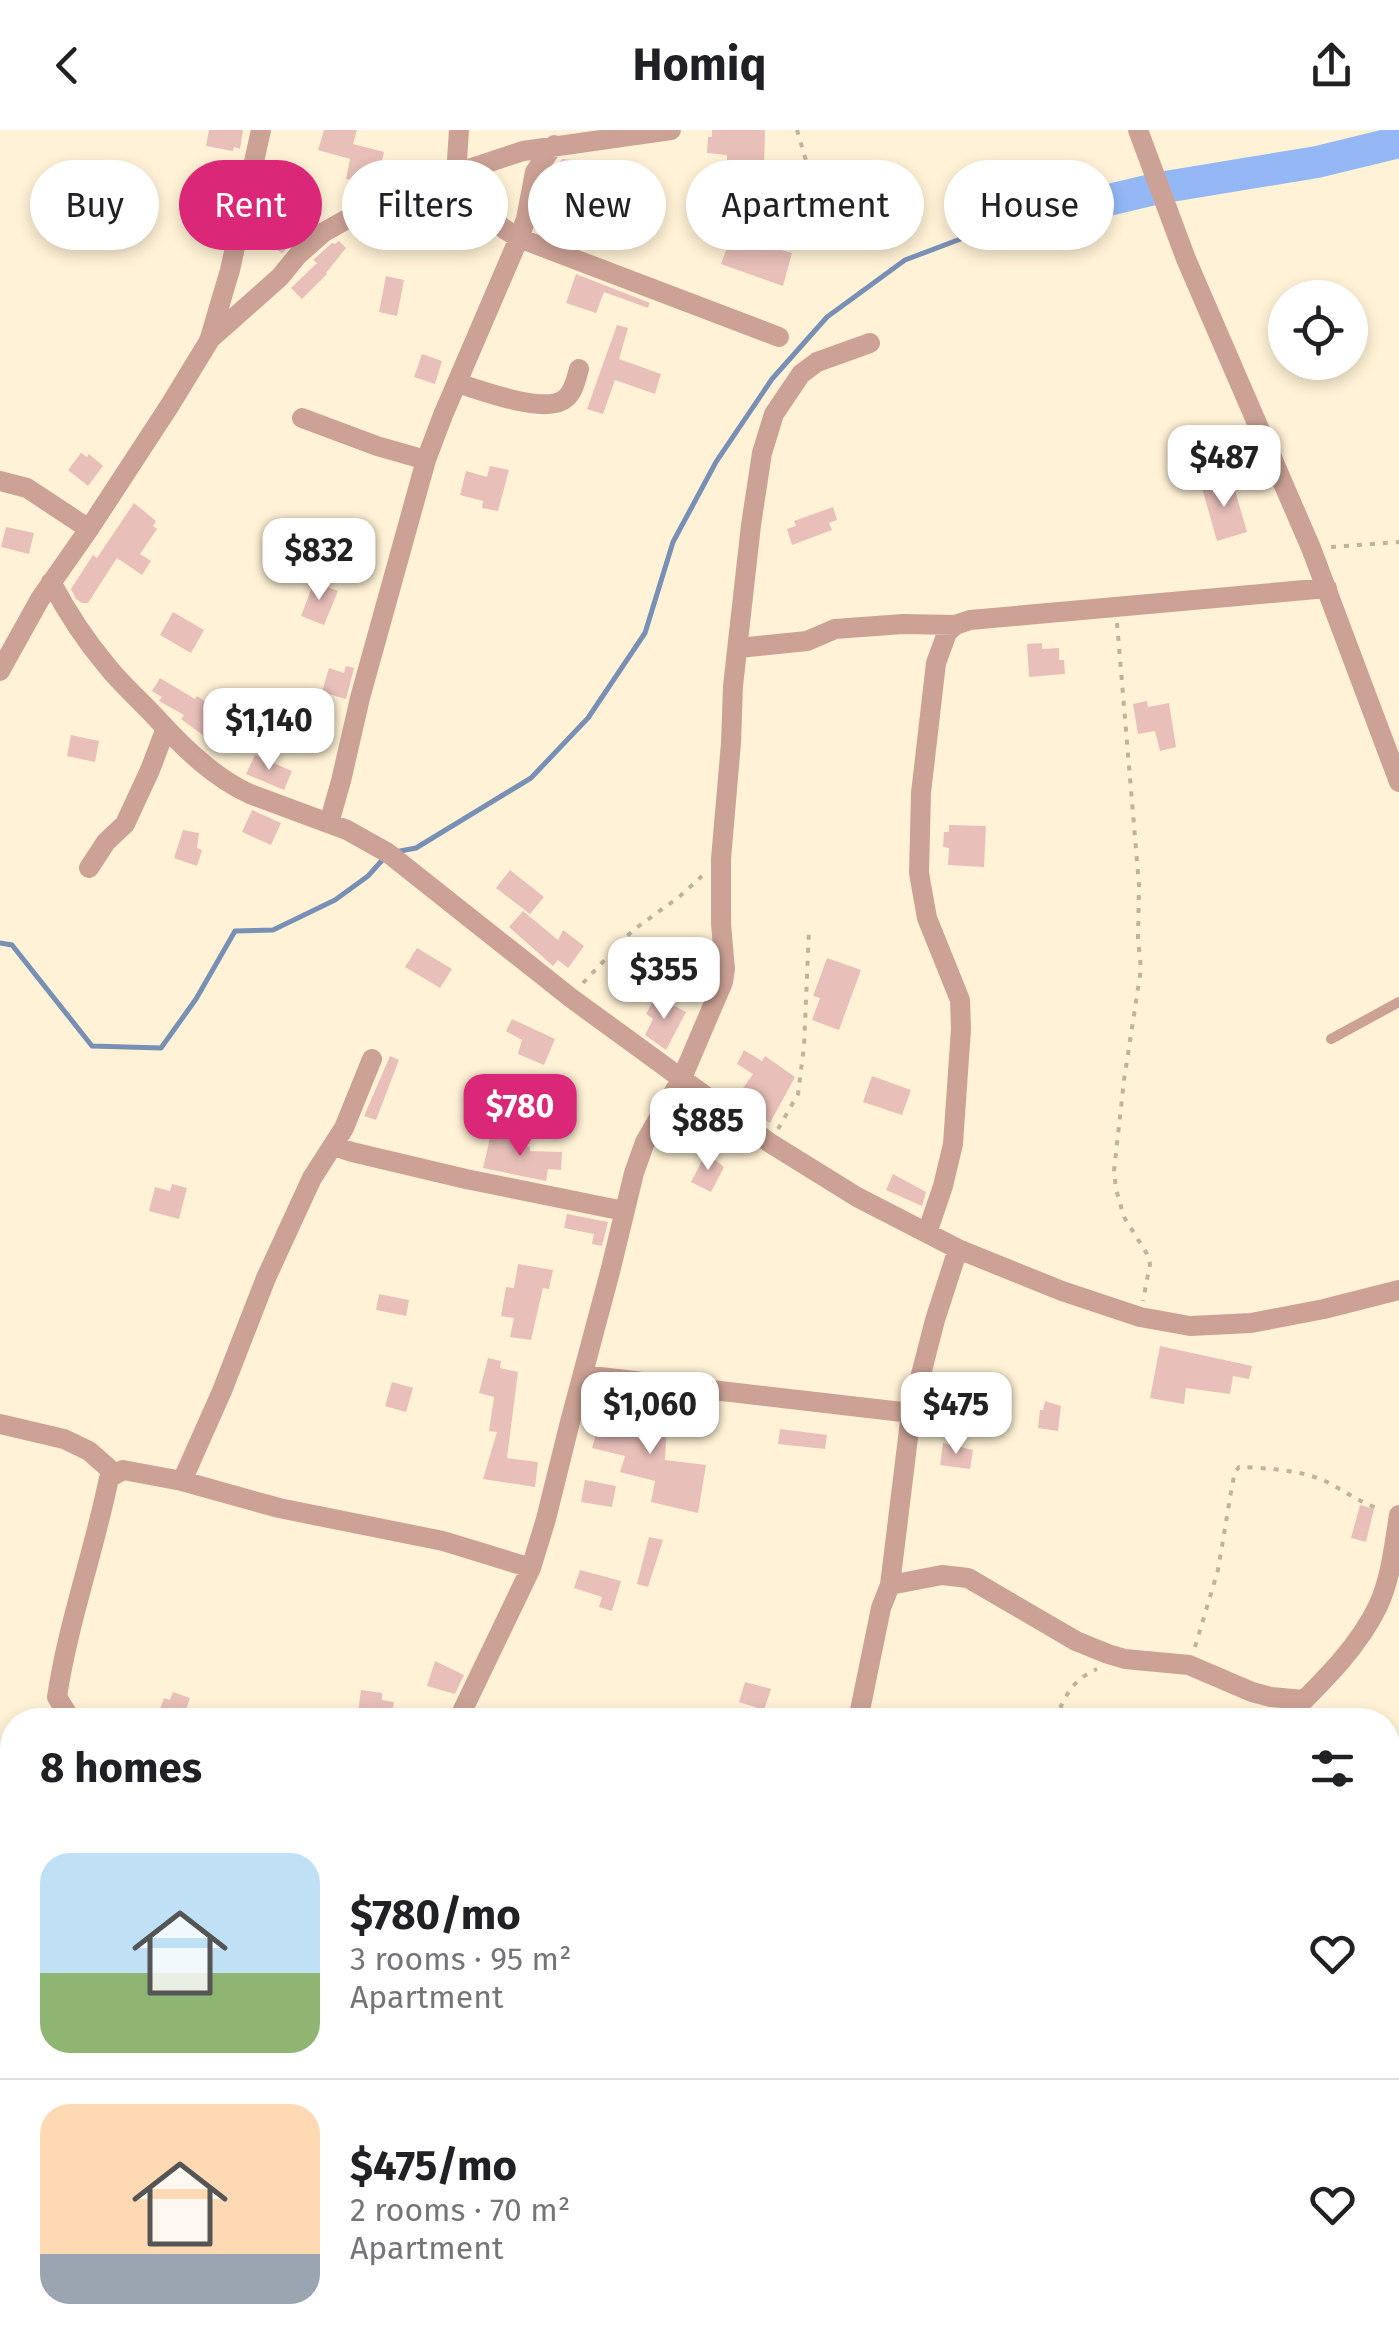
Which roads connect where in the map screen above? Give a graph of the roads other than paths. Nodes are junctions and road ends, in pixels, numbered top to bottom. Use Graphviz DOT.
graph roads {
  1 [pos="261,130"];
  2 [pos="459,130"];
  3 [pos="670,130"];
  4 [pos="1138,130"];
  5 [pos="554,145"];
  6 [pos="458,160"];
  7 [pos="498,160"];
  8 [pos="342,222"];
  9 [pos="508,232"];
  10 [pos="519,238"];
  11 [pos="780,337"];
  12 [pos="209,340"];
  13 [pos="870,344"];
  14 [pos="579,370"];
  15 [pos="458,383"];
  16 [pos="302,418"];
  17 [pos="426,460"];
  18 [pos="0,481"];
  19 [pos="89,530"];
  20 [pos="51,582"];
  21 [pos="1327,588"];
  22 [pos="955,625"];
  23 [pos="739,648"];
  24 [pos="0,670"];
  25 [pos="166,728"];
  26 [pos="1399,782"];
  27 [pos="329,823"];
  28 [pos="89,868"];
  29 [pos="1399,1002"];
  30 [pos="1332,1039"];
  31 [pos="372,1059"];
  32 [pos="682,1078"];
  33 [pos="334,1146"];
  34 [pos="624,1211"];
  35 [pos="926,1233"];
  36 [pos="958,1249"];
  37 [pos="1399,1290"];
  38 [pos="583,1376"];
  39 [pos="911,1412"];
  40 [pos="0,1424"];
  41 [pos="114,1473"];
  42 [pos="182,1482"];
  43 [pos="1391,1512"];
  44 [pos="531,1568"];
  45 [pos="890,1586"];
  46 [pos="56,1697"];
  47 [pos="1304,1700"];
  48 [pos="53,1708"];
  49 [pos="63,1708"];
  50 [pos="464,1708"];
  51 [pos="861,1708"];
  52 [pos="1296,1708"];
  1 -- 12 [label="street"];
  2 -- 6 [label="street"];
  3 -- 5 [label="street"];
  4 -- 21 [label="street"];
  5 -- 7 [label="street"];
  5 -- 10 [label="street"];
  8 -- 12 [label="street"];
  9 -- 10 [label="street"];
  10 -- 11 [label="street"];
  10 -- 15 [label="street"];
  12 -- 19 [label="street"];
  13 -- 23 [label="street"];
  14 -- 15 [label="street"];
  15 -- 17 [label="street"];
  16 -- 17 [label="street"];
  17 -- 27 [label="street"];
  18 -- 19 [label="street"];
  19 -- 20 [label="street"];
  20 -- 24 [label="street"];
  20 -- 25 [label="street"];
  21 -- 22 [label="street"];
  21 -- 26 [label="street"];
  22 -- 23 [label="street"];
  22 -- 35 [label="street"];
  23 -- 32 [label="street"];
  25 -- 27 [label="street"];
  25 -- 28 [label="street"];
  27 -- 32 [label="street"];
  29 -- 30 [label="lane"];
  31 -- 33 [label="street"];
  32 -- 34 [label="street"];
  32 -- 35 [label="street"];
  33 -- 34 [label="street"];
  33 -- 42 [label="street"];
  34 -- 38 [label="street"];
  35 -- 36 [label="street"];
  36 -- 37 [label="street"];
  36 -- 39 [label="street"];
  38 -- 39 [label="street"];
  38 -- 44 [label="street"];
  39 -- 45 [label="street"];
  40 -- 41 [label="street"];
  41 -- 42 [label="street"];
  41 -- 46 [label="street"];
  42 -- 44 [label="street"];
  43 -- 47 [label="street"];
  44 -- 50 [label="street"];
  45 -- 47 [label="street"];
  45 -- 51 [label="street"];
  46 -- 48 [label="street"];
  46 -- 49 [label="street"];
  47 -- 52 [label="street"];
}
